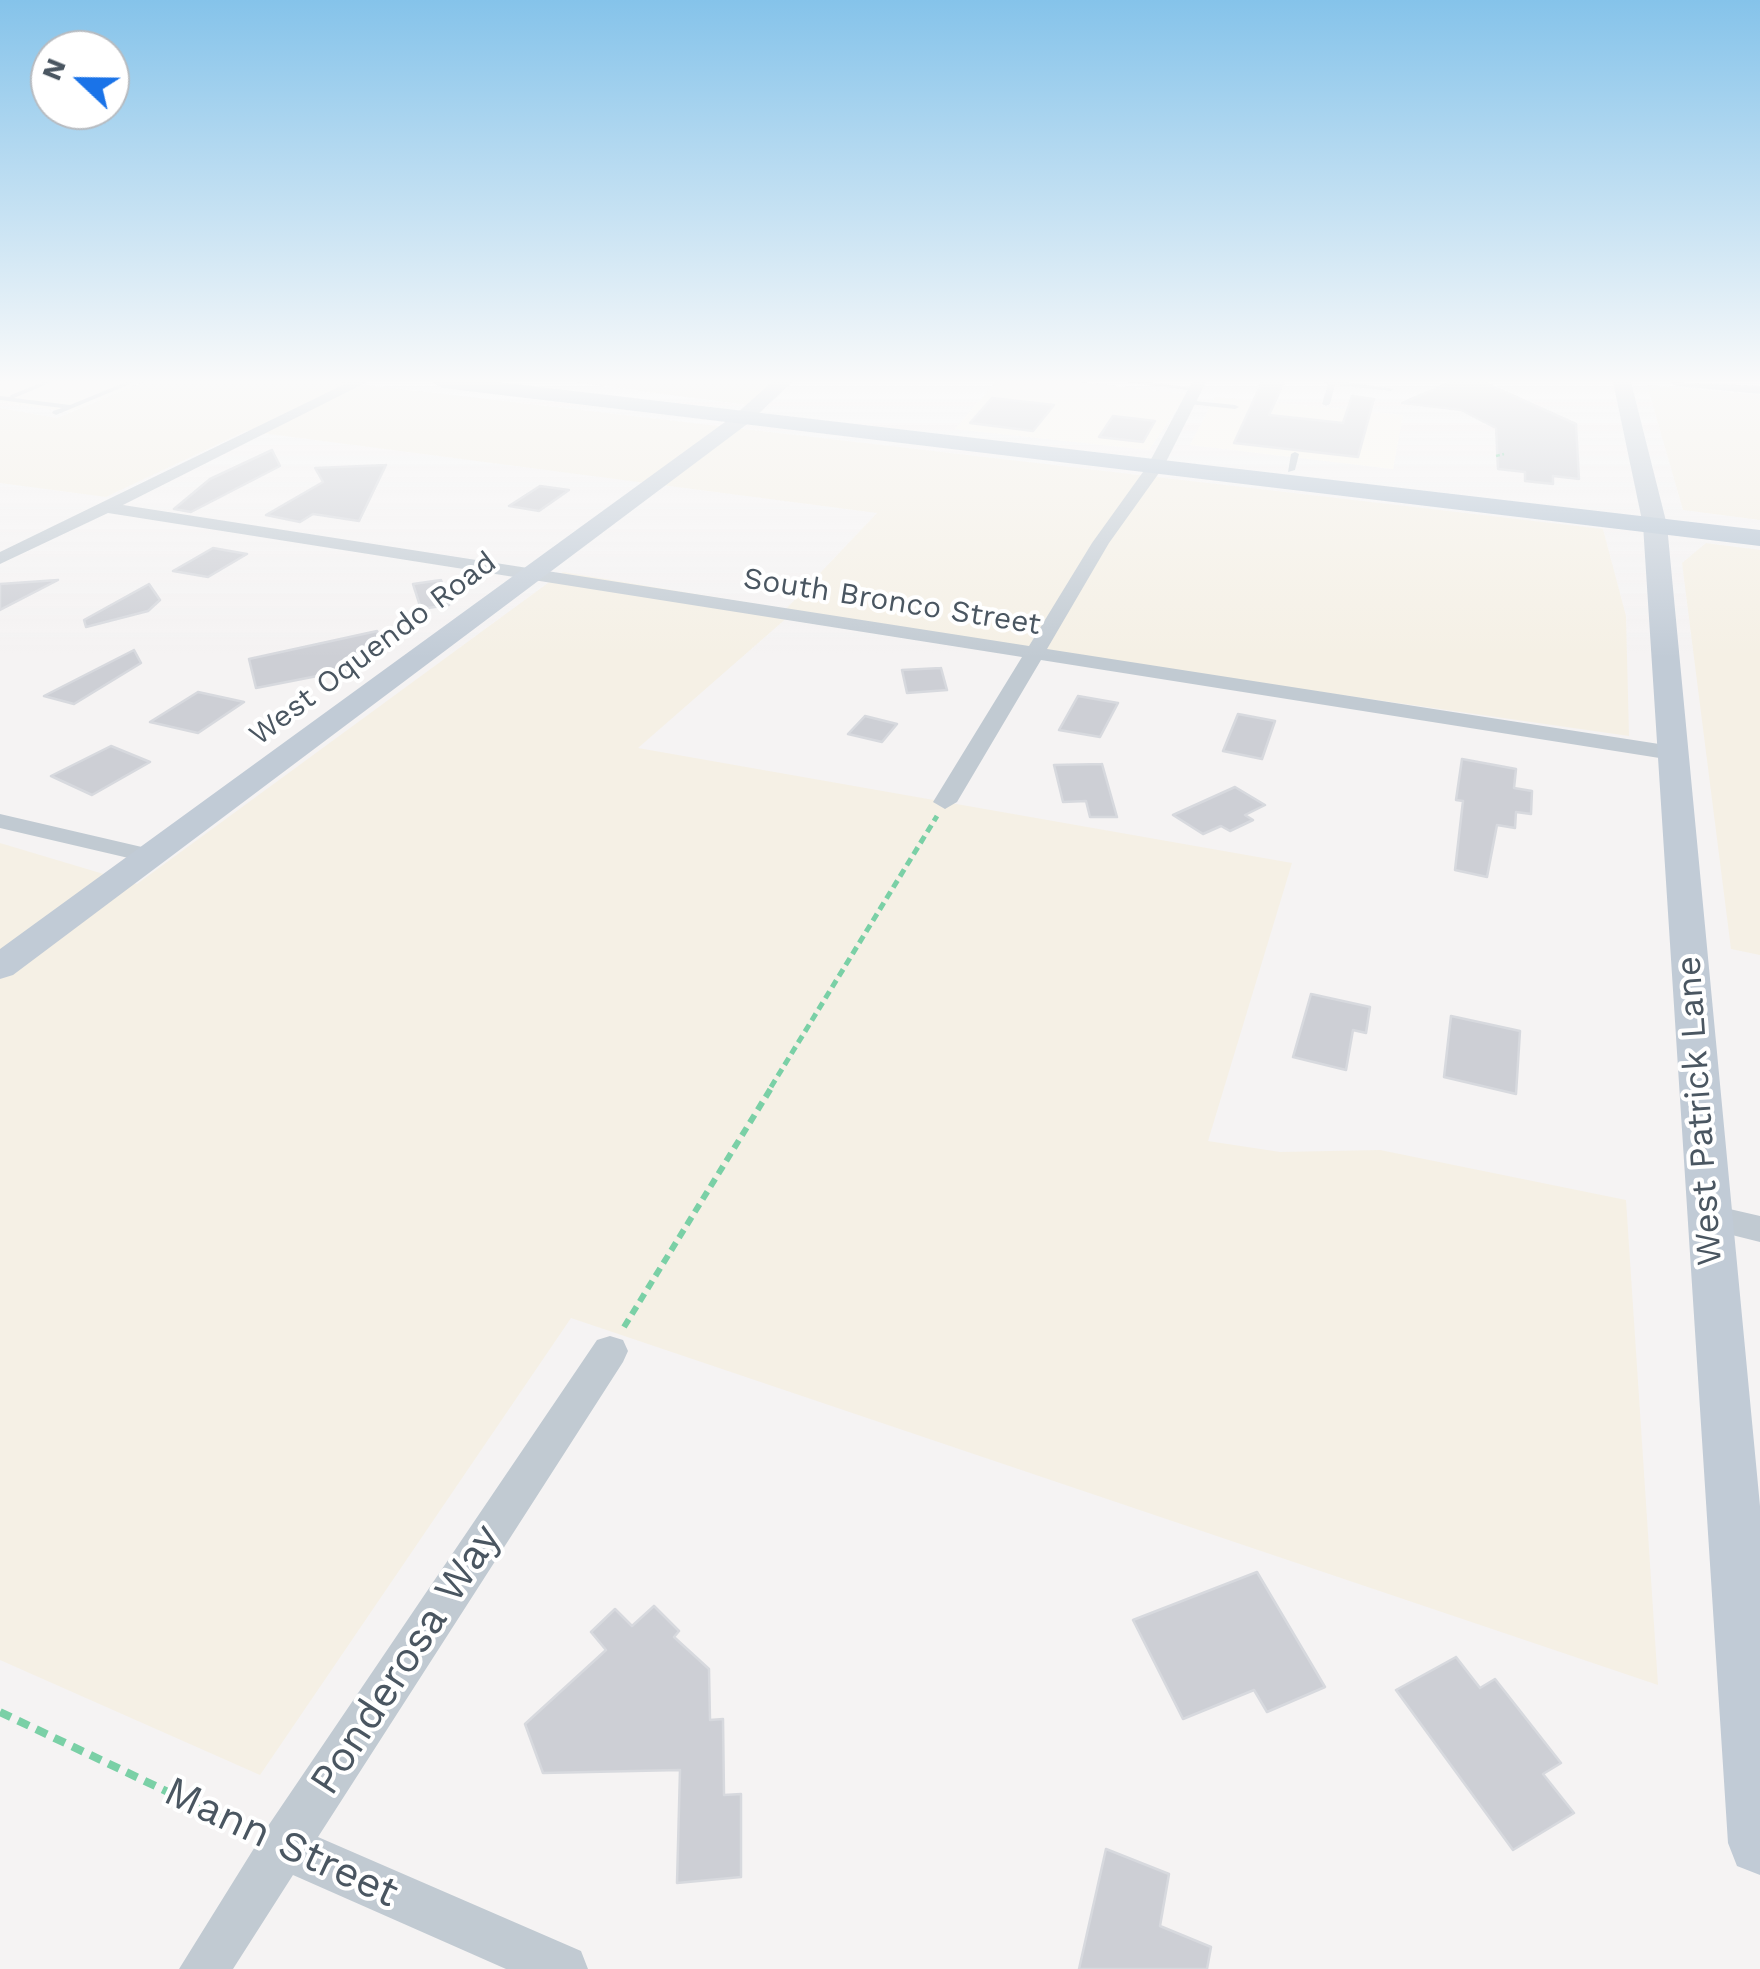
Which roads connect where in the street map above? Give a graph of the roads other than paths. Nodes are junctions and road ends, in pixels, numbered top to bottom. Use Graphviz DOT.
graph roads {
  1 [pos="172,474"];
  2 [pos="665,474"];
  3 [pos="1150,474"];
  4 [pos="1269,474"];
  5 [pos="1368,474"];
  6 [pos="1643,474"];
  7 [pos="104,507"];
  8 [pos="1654,519"];
  9 [pos="1760,525"];
  10 [pos="1760,538"];
  11 [pos="0,559"];
  12 [pos="526,575"];
  13 [pos="1035,654"];
  14 [pos="1672,753"];
  15 [pos="946,802"];
  16 [pos="0,821"];
  17 [pos="150,856"];
  18 [pos="0,967"];
  19 [pos="1708,1217"];
  20 [pos="1760,1229"];
  21 [pos="610,1351"];
  22 [pos="1760,1842"];
  23 [pos="283,1846"];
  24 [pos="204,1969"];
  25 [pos="563,1969"];
  1 -- 7 [label="street"];
  2 -- 12 [label="street, West Oquendo Road"];
  3 -- 13 [label="street"];
  4 -- 8 [label="main road"];
  5 -- 8 [label="main road"];
  6 -- 8 [label="street, West Patrick Lane"];
  7 -- 11 [label="street"];
  7 -- 12 [label="street, South Bronco Street"];
  8 -- 9 [label="main road"];
  8 -- 10 [label="main road"];
  8 -- 14 [label="street, West Patrick Lane"];
  12 -- 13 [label="street, South Bronco Street"];
  12 -- 17 [label="street, West Oquendo Road"];
  13 -- 14 [label="street, South Bronco Street"];
  13 -- 15 [label="street"];
  14 -- 19 [label="street, West Patrick Lane"];
  16 -- 17 [label="street"];
  17 -- 18 [label="street, West Oquendo Road"];
  19 -- 20 [label="street"];
  19 -- 22 [label="street, West Patrick Lane"];
  21 -- 23 [label="street, Ponderosa Way"];
  23 -- 24 [label="street, Ponderosa Way"];
  23 -- 25 [label="street, Mann Street"];
}
